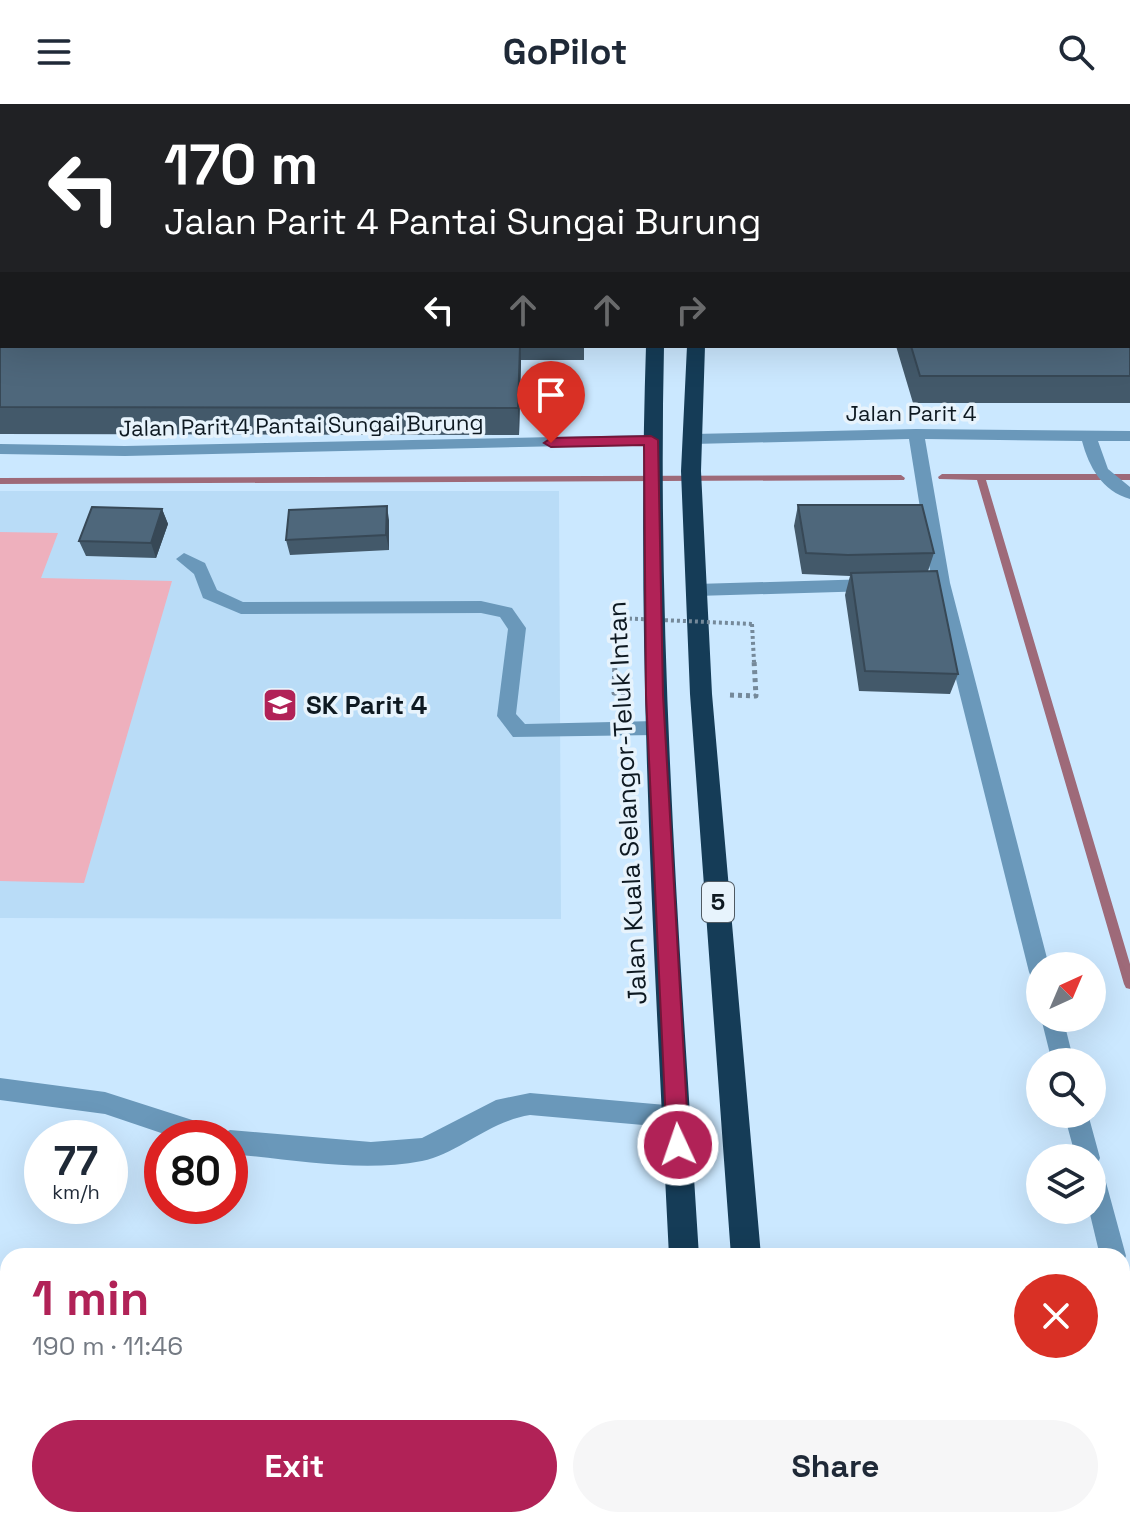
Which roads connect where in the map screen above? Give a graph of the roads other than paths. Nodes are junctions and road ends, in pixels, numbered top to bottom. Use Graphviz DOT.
graph roads {
  1 [pos="655,348"];
  2 [pos="696,348"];
  3 [pos="916,434"];
  4 [pos="1089,436"];
  5 [pos="1130,436"];
  6 [pos="693,439"];
  7 [pos="651,440"];
  8 [pos="0,449"];
  9 [pos="1130,494"];
  10 [pos="184,559"];
  11 [pos="895,584"];
  12 [pos="696,590"];
  13 [pos="656,728"];
  14 [pos="1034,952"];
  15 [pos="0,1089"];
  16 [pos="677,1117"];
  17 [pos="156,1120"];
  18 [pos="248,1144"];
  19 [pos="1105,1224"];
  20 [pos="684,1248"];
  21 [pos="745,1248"];
  22 [pos="1111,1248"];
  1 -- 7 [label="highway, Jalan Kuala Selangor-Teluk Intan / 5"];
  2 -- 6 [label="highway, 5"];
  3 -- 4 [label="street, Jalan Parit 4"];
  3 -- 6 [label="street, Jalan Parit 4"];
  3 -- 14 [label="street"];
  4 -- 5 [label="street, Jalan Parit 4"];
  4 -- 9 [label="street"];
  6 -- 12 [label="highway, 5"];
  7 -- 8 [label="street, Jalan Parit 4 Pantai Sungai Burung"];
  7 -- 13 [label="highway, Jalan Kuala Selangor-Teluk Intan / 5"];
  10 -- 13 [label="street"];
  11 -- 12 [label="street"];
  12 -- 21 [label="highway, 5"];
  13 -- 16 [label="highway, Jalan Kuala Selangor-Teluk Intan / 5"];
  15 -- 17 [label="street"];
  16 -- 18 [label="street"];
  16 -- 20 [label="highway, Jalan Kuala Selangor-Teluk Intan / 5"];
  19 -- 22 [label="street"];
}
